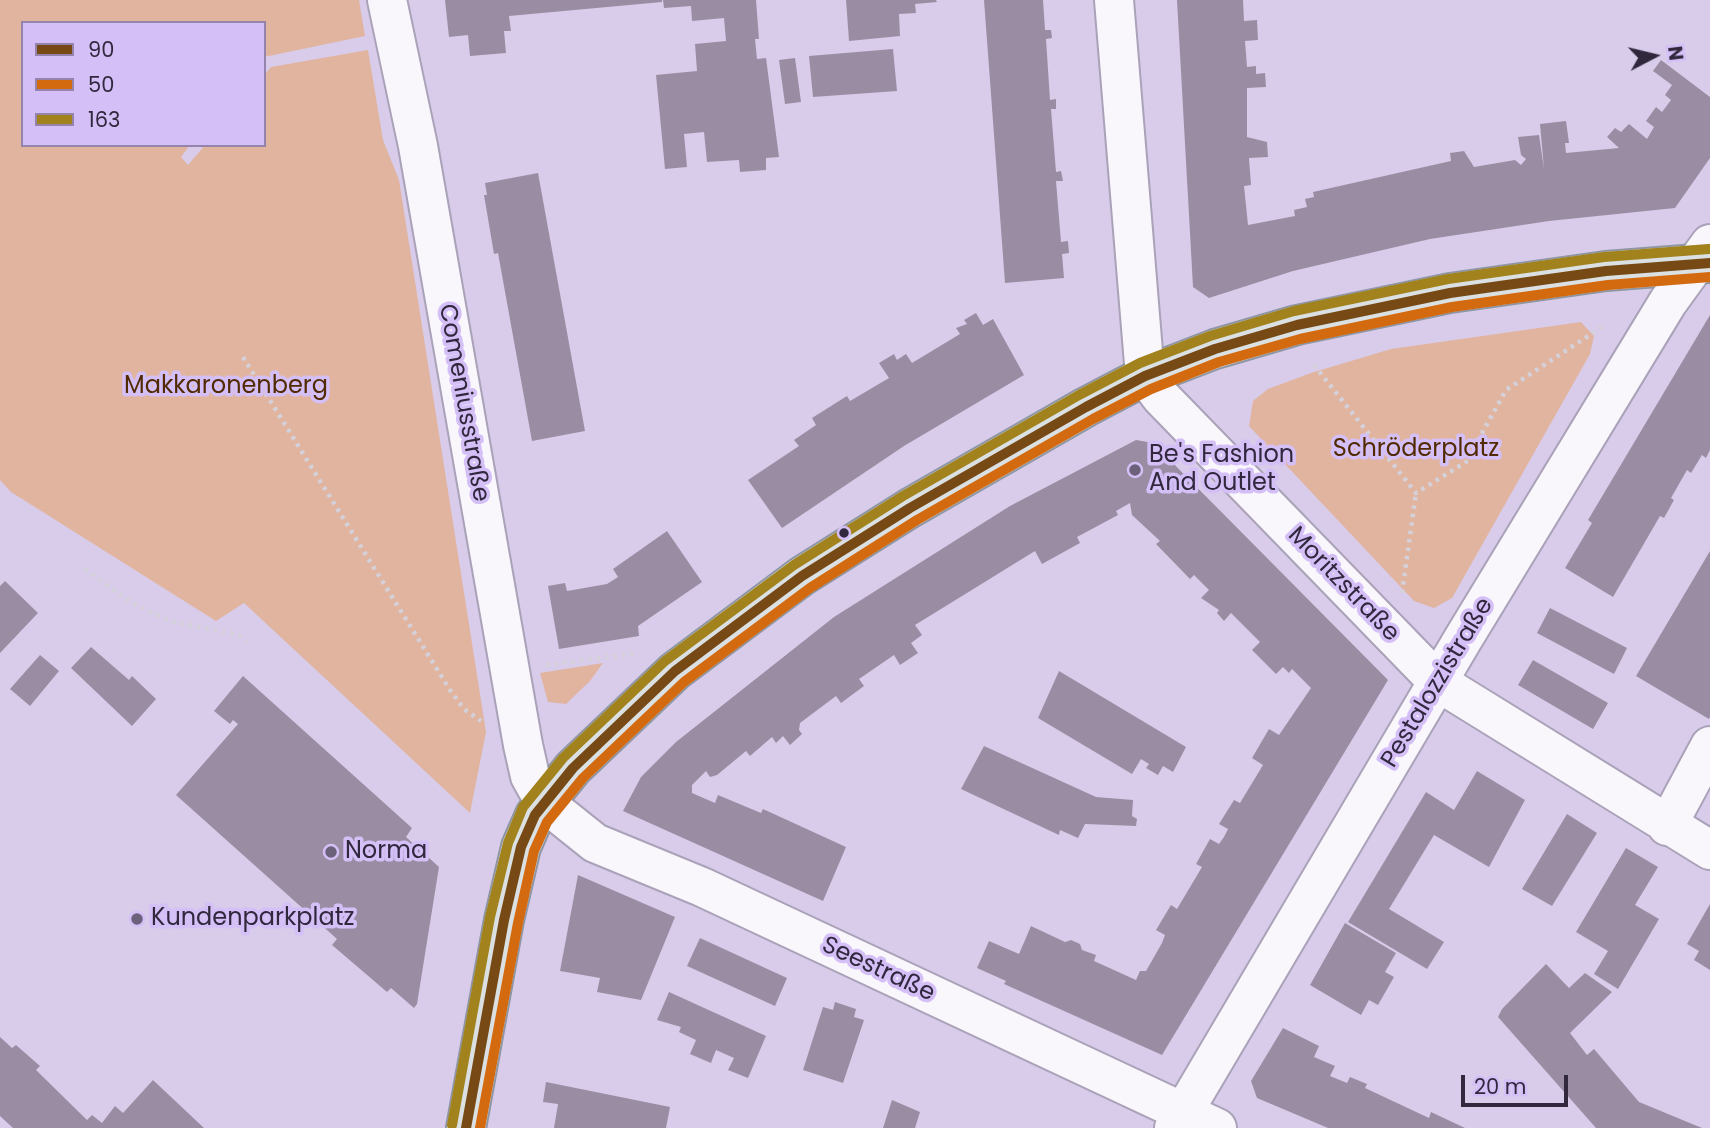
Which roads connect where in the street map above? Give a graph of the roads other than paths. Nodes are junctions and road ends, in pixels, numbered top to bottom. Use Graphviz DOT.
graph roads {
  1 [pos="387,0"];
  2 [pos="1114,0"];
  3 [pos="1705,257"];
  4 [pos="1145,376"];
  5 [pos="1438,682"];
  6 [pos="1710,746"];
  7 [pos="544,803"];
  8 [pos="1667,826"];
  9 [pos="1710,850"];
  10 [pos="1178,1120"];
  11 [pos="466,1128"];
  12 [pos="1217,1128"];
  1 -- 7 [label="street, Comeniusstraße"];
  2 -- 4 [label="street"];
  3 -- 4 [label="main road"];
  3 -- 5 [label="street, Pestalozzistraße"];
  4 -- 5 [label="street, Moritzstraße"];
  4 -- 7 [label="main road"];
  5 -- 8 [label="street, Moritzstraße"];
  5 -- 10 [label="street, Pestalozzistraße"];
  6 -- 8 [label="street"];
  7 -- 10 [label="street, Seestraße"];
  7 -- 11 [label="main road"];
  8 -- 9 [label="street, Moritzstraße"];
  10 -- 12 [label="street, Seestraße"];
}
